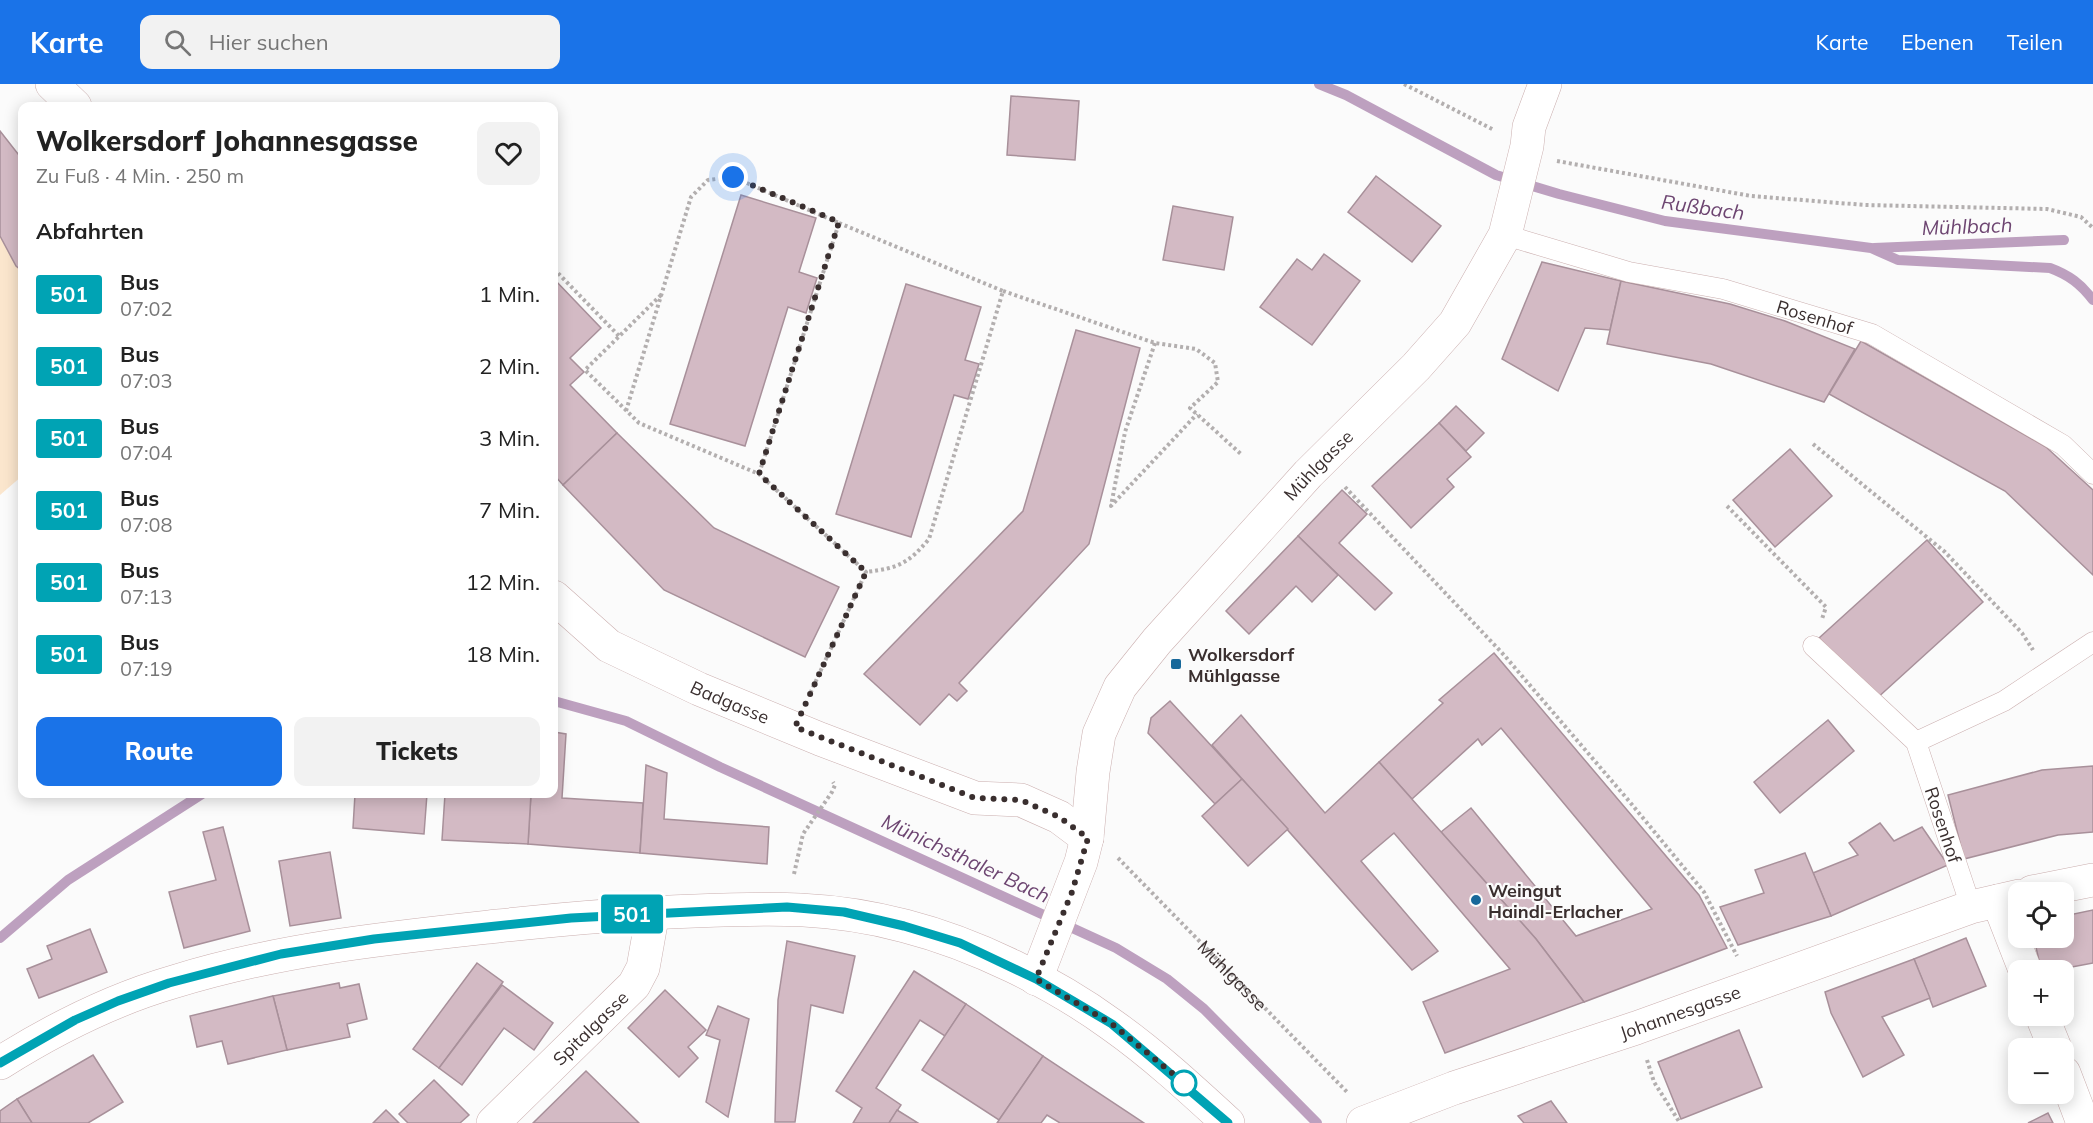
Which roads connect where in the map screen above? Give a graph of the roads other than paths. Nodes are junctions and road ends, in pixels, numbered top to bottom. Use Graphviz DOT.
graph roads {
  1 [pos="52,84"];
  2 [pos="1545,84"];
  3 [pos="71,102"];
  4 [pos="1507,228"];
  5 [pos="2093,474"];
  6 [pos="558,601"];
  7 [pos="2093,642"];
  8 [pos="1813,645"];
  9 [pos="1916,742"];
  10 [pos="1088,838"];
  11 [pos="2093,880"];
  12 [pos="2074,884"];
  13 [pos="1996,901"];
  14 [pos="653,912"];
  15 [pos="2021,960"];
  16 [pos="1036,979"];
  17 [pos="0,1063"];
  18 [pos="2074,1099"];
  19 [pos="1368,1121"];
  20 [pos="494,1123"];
  21 [pos="1228,1123"];
  22 [pos="2083,1123"];
  1 -- 3 [label="street"];
  2 -- 4 [label="street, Mühlgasse"];
  4 -- 5 [label="lane, Rosenhof"];
  4 -- 10 [label="street, Mühlgasse"];
  6 -- 10 [label="street, Badgasse"];
  7 -- 9 [label="lane"];
  8 -- 9 [label="lane, Rosenhof"];
  9 -- 13 [label="lane, Rosenhof"];
  10 -- 16 [label="street, Mühlgasse"];
  11 -- 12 [label="street"];
  13 -- 15 [label="street"];
  13 -- 19 [label="street, Johannesgasse"];
  14 -- 16 [label="street"];
  14 -- 17 [label="street"];
  14 -- 20 [label="street, Spitalgasse"];
  16 -- 21 [label="street"];
  18 -- 22 [label="street"];
}
